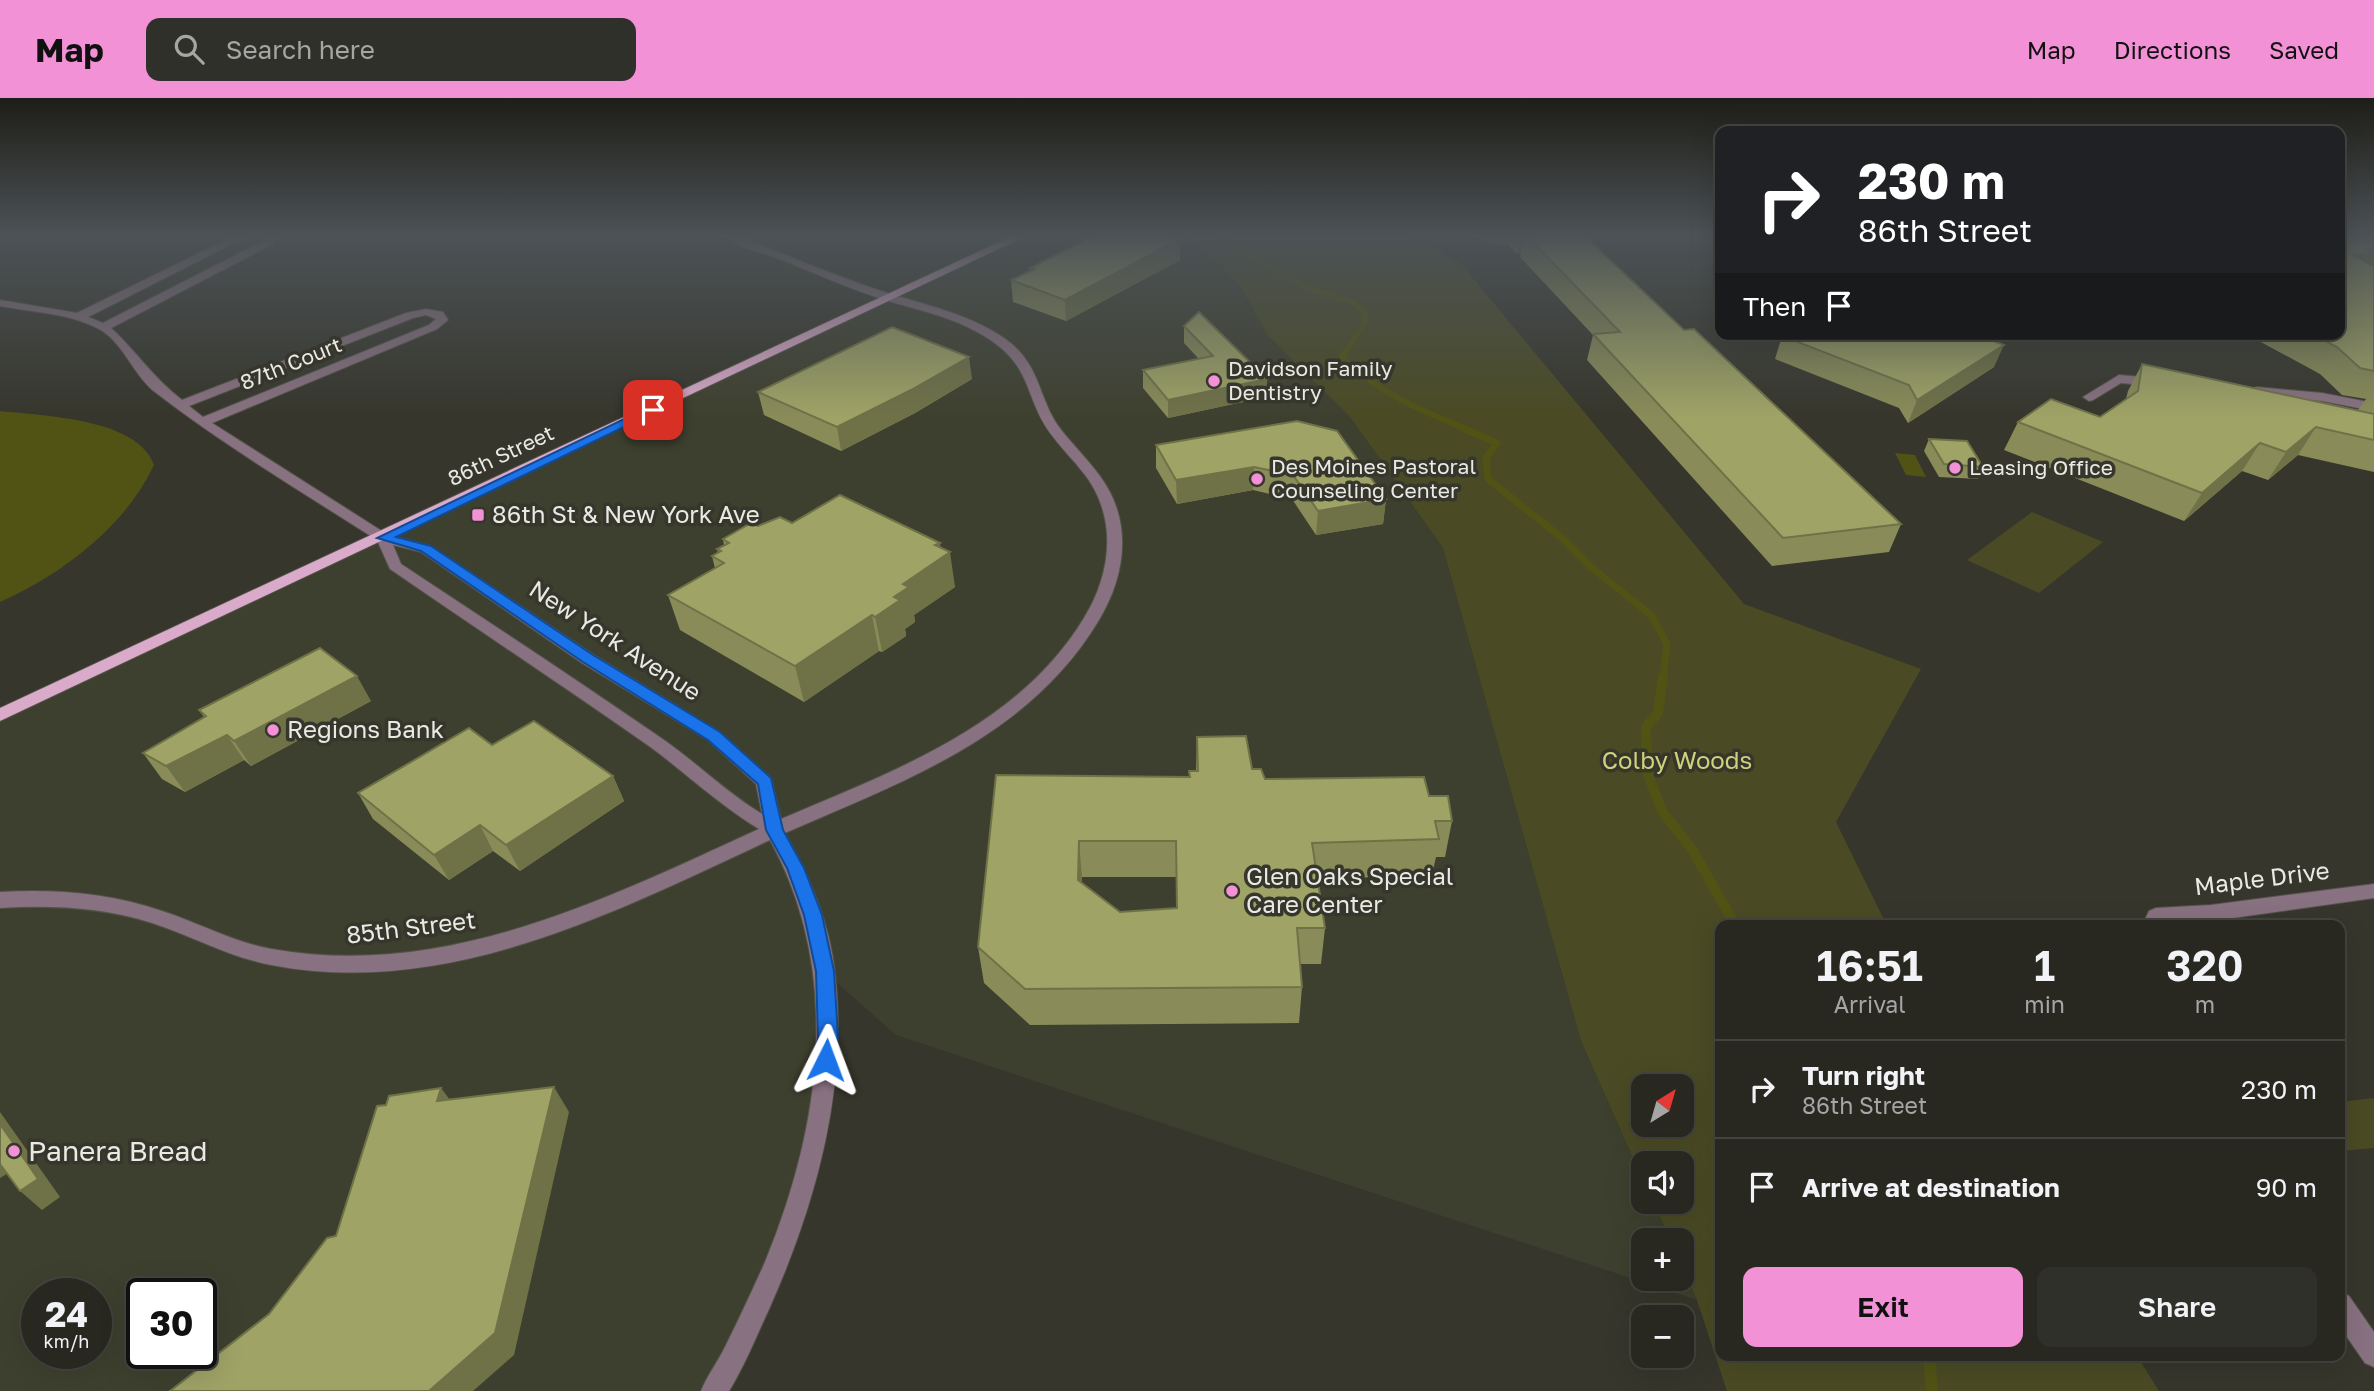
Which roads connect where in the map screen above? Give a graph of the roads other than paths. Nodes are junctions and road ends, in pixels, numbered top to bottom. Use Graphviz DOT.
graph roads {
  1 [pos="120,296"];
  2 [pos="164,296"];
  3 [pos="892,297"];
  4 [pos="0,303"];
  5 [pos="78,317"];
  6 [pos="104,327"];
  7 [pos="2172,385"];
  8 [pos="2245,391"];
  9 [pos="2089,397"];
  10 [pos="180,405"];
  11 [pos="2374,407"];
  12 [pos="202,422"];
  13 [pos="383,538"];
  14 [pos="0,715"];
  15 [pos="774,830"];
  16 [pos="2374,891"];
  17 [pos="0,900"];
  18 [pos="2161,920"];
  19 [pos="2345,1312"];
  20 [pos="2374,1354"];
  21 [pos="714,1391"];
  1 -- 5 [label="street"];
  2 -- 6 [label="street"];
  3 -- 13 [label="main road, 86th Street"];
  3 -- 15 [label="street, 85th Street"];
  4 -- 5 [label="street, New York Avenue"];
  5 -- 6 [label="street, New York Avenue"];
  6 -- 10 [label="street, New York Avenue"];
  7 -- 9 [label="street"];
  8 -- 11 [label="street"];
  10 -- 12 [label="street, New York Avenue"];
  10 -- 12 [label="street, 87th Court"];
  12 -- 13 [label="street, New York Avenue"];
  13 -- 14 [label="main road, 86th Street"];
  13 -- 15 [label="street, New York Avenue"];
  13 -- 15 [label="street, New York Avenue"];
  15 -- 17 [label="street, 85th Street"];
  15 -- 21 [label="street, New York Avenue"];
  16 -- 18 [label="street, Maple Drive"];
  19 -- 20 [label="street"];
}
